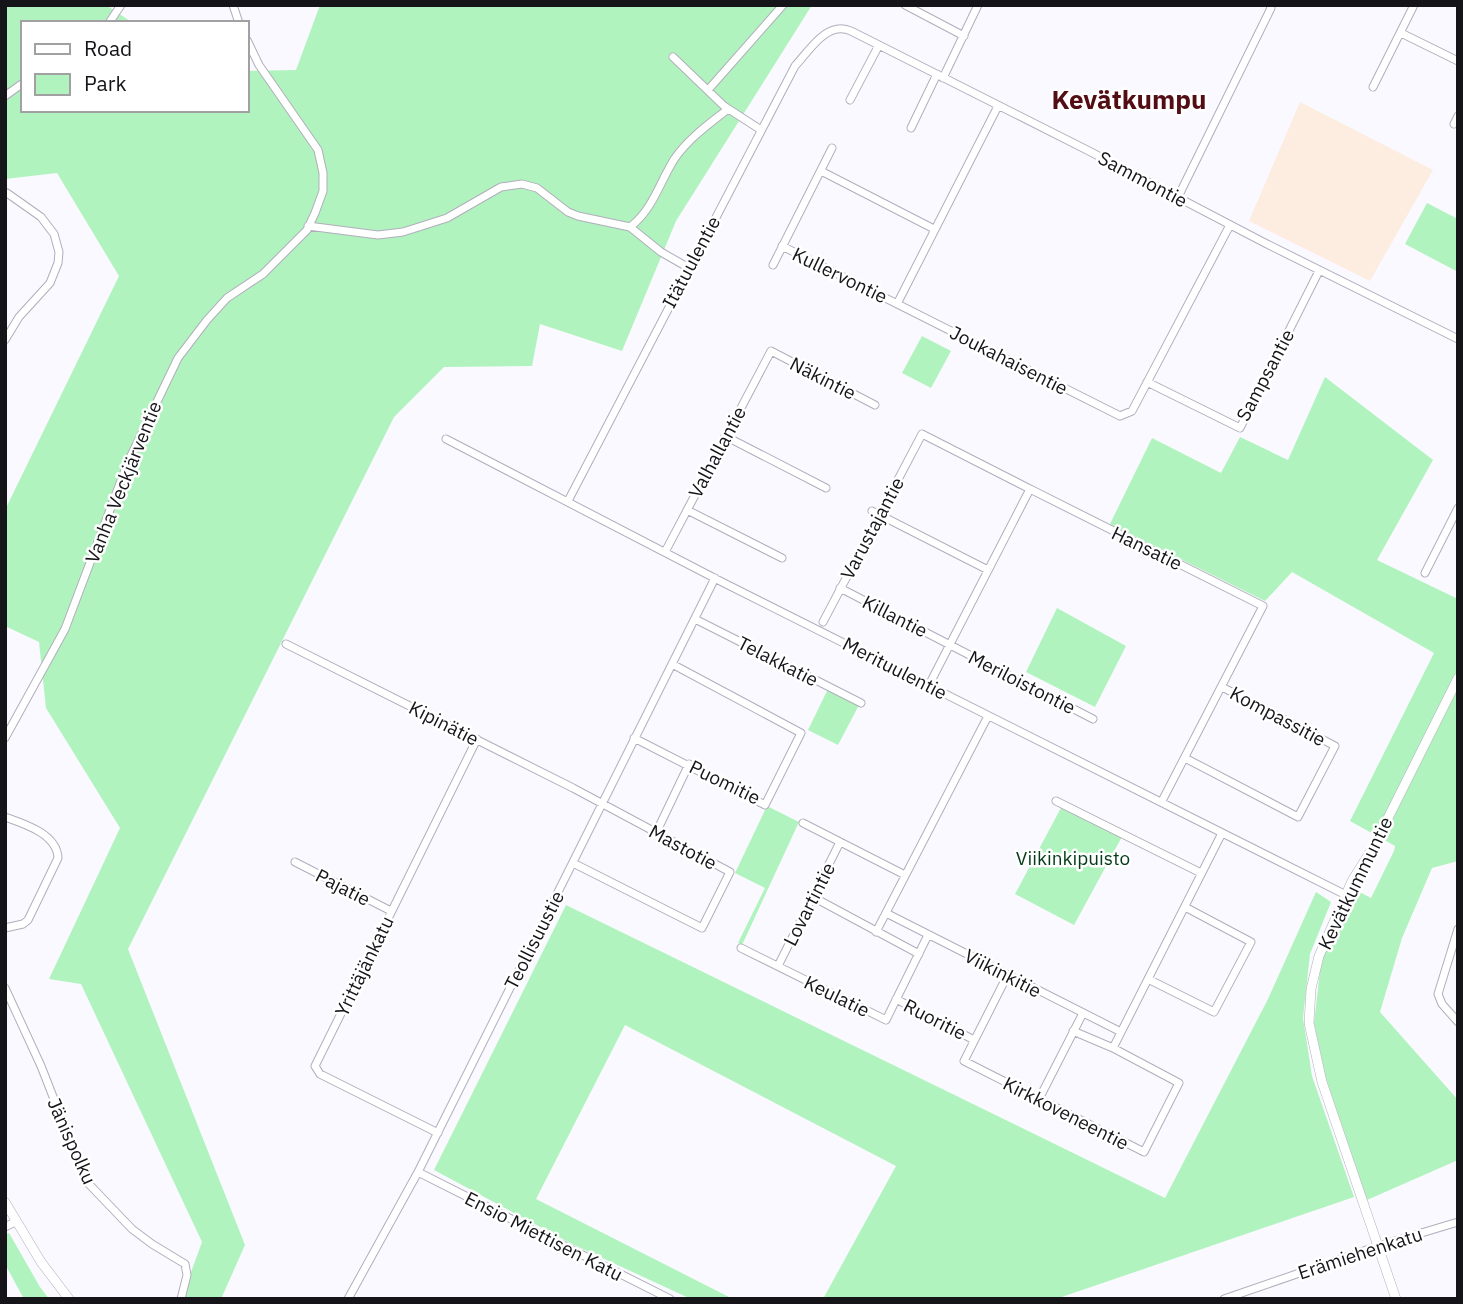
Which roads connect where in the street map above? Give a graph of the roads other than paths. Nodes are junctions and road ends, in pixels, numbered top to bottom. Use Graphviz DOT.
graph roads {
  1 [pos="121,5"];
  2 [pos="783,5"];
  3 [pos="905,5"];
  4 [pos="978,5"];
  5 [pos="1270,5"];
  6 [pos="1414,5"];
  7 [pos="110,21"];
  8 [pos="826,32"];
  9 [pos="1401,33"];
  10 [pos="964,36"];
  11 [pos="248,42"];
  12 [pos="879,45"];
  13 [pos="673,57"];
  14 [pos="1458,61"];
  15 [pos="940,76"];
  16 [pos="21,84"];
  17 [pos="1373,87"];
  18 [pos="708,90"];
  19 [pos="5,96"];
  20 [pos="850,100"];
  21 [pos="998,106"];
  22 [pos="728,109"];
  23 [pos="911,128"];
  24 [pos="761,130"];
  25 [pos="832,148"];
  26 [pos="821,171"];
  27 [pos="6,194"];
  28 [pos="1178,197"];
  29 [pos="1230,225"];
  30 [pos="308,226"];
  31 [pos="630,227"];
  32 [pos="934,229"];
  33 [pos="782,246"];
  34 [pos="773,265"];
  35 [pos="689,268"];
  36 [pos="1319,271"];
  37 [pos="897,304"];
  38 [pos="1458,339"];
  39 [pos="5,340"];
  40 [pos="771,351"];
  41 [pos="1147,382"];
  42 [pos="875,405"];
  43 [pos="725,436"];
  44 [pos="446,439"];
  45 [pos="825,488"];
  46 [pos="1030,489"];
  47 [pos="568,501"];
  48 [pos="1458,508"];
  49 [pos="687,510"];
  50 [pos="875,513"];
  51 [pos="664,552"];
  52 [pos="782,558"];
  53 [pos="988,570"];
  54 [pos="1425,573"];
  55 [pos="715,578"];
  56 [pos="840,588"];
  57 [pos="695,619"];
  58 [pos="822,622"];
  59 [pos="286,644"];
  60 [pos="950,645"];
  61 [pos="672,664"];
  62 [pos="1458,678"];
  63 [pos="929,685"];
  64 [pos="1222,687"];
  65 [pos="862,703"];
  66 [pos="988,716"];
  67 [pos="1093,719"];
  68 [pos="5,737"];
  69 [pos="634,738"];
  70 [pos="477,739"];
  71 [pos="1185,758"];
  72 [pos="689,764"];
  73 [pos="1056,801"];
  74 [pos="1162,801"];
  75 [pos="601,804"];
  76 [pos="5,817"];
  77 [pos="803,822"];
  78 [pos="656,833"];
  79 [pos="1222,833"];
  80 [pos="840,842"];
  81 [pos="295,862"];
  82 [pos="573,863"];
  83 [pos="1200,873"];
  84 [pos="905,875"];
  85 [pos="1346,895"];
  86 [pos="813,897"];
  87 [pos="1185,907"];
  88 [pos="391,911"];
  89 [pos="886,913"];
  90 [pos="5,928"];
  91 [pos="1458,929"];
  92 [pos="876,932"];
  93 [pos="928,935"];
  94 [pos="741,948"];
  95 [pos="919,954"];
  96 [pos="778,966"];
  97 [pos="1007,976"];
  98 [pos="1148,979"];
  99 [pos="5,988"];
  100 [pos="896,999"];
  101 [pos="1083,1013"];
  102 [pos="1458,1022"];
  103 [pos="1073,1031"];
  104 [pos="1121,1032"];
  105 [pos="974,1040"];
  106 [pos="1113,1048"];
  107 [pos="1039,1099"];
  108 [pos="438,1133"];
  109 [pos="418,1172"];
  110 [pos="5,1202"];
  111 [pos="16,1222"];
  112 [pos="1458,1222"];
  113 [pos="5,1227"];
  114 [pos="1378,1246"];
  115 [pos="69,1299"];
  116 [pos="181,1299"];
  117 [pos="348,1299"];
  118 [pos="670,1299"];
  119 [pos="1224,1299"];
  120 [pos="1396,1299"];
  1 -- 7 [label="street"];
  2 -- 18 [label="street"];
  3 -- 10 [label="street"];
  4 -- 10 [label="street"];
  5 -- 28 [label="street"];
  6 -- 9 [label="street"];
  8 -- 12 [label="street, Sammontie"];
  8 -- 24 [label="street, Itätuulentie"];
  9 -- 14 [label="street"];
  9 -- 17 [label="street"];
  10 -- 15 [label="street"];
  11 -- 30 [label="street, Vanha Veckjärventie"];
  12 -- 15 [label="street, Sammontie"];
  12 -- 20 [label="street"];
  13 -- 18 [label="street"];
  15 -- 21 [label="street, Sammontie"];
  15 -- 23 [label="street"];
  16 -- 19 [label="street"];
  18 -- 22 [label="street"];
  21 -- 28 [label="street, Sammontie"];
  21 -- 32 [label="street"];
  22 -- 24 [label="street"];
  22 -- 31 [label="street"];
  24 -- 35 [label="street, Itätuulentie"];
  25 -- 26 [label="street, Kullervontie"];
  26 -- 32 [label="street"];
  26 -- 33 [label="street, Kullervontie"];
  27 -- 39 [label="street"];
  28 -- 29 [label="street, Sammontie"];
  29 -- 36 [label="street, Sammontie"];
  29 -- 41 [label="street, Joukahaisentie"];
  30 -- 31 [label="street"];
  30 -- 68 [label="street, Vanha Veckjärventie"];
  31 -- 35 [label="street"];
  32 -- 37 [label="street"];
  33 -- 34 [label="street, Kullervontie"];
  33 -- 37 [label="street, Kullervontie"];
  35 -- 47 [label="street, Itätuulentie"];
  36 -- 38 [label="street, Sammontie"];
  36 -- 41 [label="street, Sampsantie"];
  37 -- 41 [label="street, Joukahaisentie"];
  40 -- 42 [label="street, Näkintie"];
  40 -- 43 [label="street, Valhallantie"];
  43 -- 45 [label="street"];
  43 -- 49 [label="street, Valhallantie"];
  44 -- 47 [label="street, Merituulentie"];
  46 -- 50 [label="street, Varustajantie"];
  46 -- 53 [label="street"];
  46 -- 64 [label="street, Hansatie"];
  47 -- 51 [label="street, Merituulentie"];
  48 -- 54 [label="street"];
  49 -- 51 [label="street, Valhallantie"];
  49 -- 52 [label="street"];
  50 -- 53 [label="street"];
  50 -- 56 [label="street, Varustajantie"];
  51 -- 55 [label="street, Merituulentie"];
  53 -- 60 [label="street"];
  55 -- 57 [label="street, Teollisuustie"];
  55 -- 63 [label="street, Merituulentie"];
  56 -- 58 [label="street, Varustajantie"];
  56 -- 60 [label="street, Killantie"];
  57 -- 61 [label="street, Teollisuustie"];
  57 -- 65 [label="street, Telakkatie"];
  59 -- 70 [label="street, Kipinätie"];
  60 -- 63 [label="street"];
  60 -- 67 [label="street, Meriloistontie"];
  61 -- 69 [label="street, Teollisuustie"];
  61 -- 72 [label="street, Puomitie"];
  62 -- 85 [label="street, Kevätkummuntie"];
  63 -- 66 [label="street, Merituulentie"];
  64 -- 71 [label="street, Hansatie"];
  64 -- 71 [label="street, Kompassitie"];
  66 -- 74 [label="street, Merituulentie"];
  66 -- 84 [label="street"];
  69 -- 72 [label="street, Puomitie"];
  69 -- 75 [label="street, Teollisuustie"];
  70 -- 75 [label="street, Kipinätie"];
  70 -- 88 [label="street, Yrittäjänkatu"];
  71 -- 74 [label="street, Hansatie"];
  72 -- 78 [label="street"];
  73 -- 83 [label="street"];
  74 -- 79 [label="street, Merituulentie"];
  75 -- 78 [label="street, Mastotie"];
  75 -- 82 [label="street, Teollisuustie"];
  76 -- 90 [label="street"];
  77 -- 80 [label="street"];
  78 -- 82 [label="street, Mastotie"];
  79 -- 83 [label="street"];
  79 -- 85 [label="street, Merituulentie"];
  80 -- 84 [label="street"];
  80 -- 86 [label="street, Lovartintie"];
  81 -- 88 [label="street, Pajatie"];
  82 -- 108 [label="street, Teollisuustie"];
  83 -- 87 [label="street"];
  84 -- 89 [label="street"];
  85 -- 114 [label="street, Kevätkummuntie"];
  86 -- 92 [label="street"];
  86 -- 96 [label="street, Lovartintie"];
  87 -- 98 [label="street"];
  87 -- 98 [label="street"];
  88 -- 108 [label="street, Yrittäjänkatu"];
  89 -- 92 [label="street"];
  89 -- 93 [label="street, Viikinkitie"];
  91 -- 102 [label="street"];
  92 -- 95 [label="street"];
  93 -- 95 [label="street, Keulatie"];
  93 -- 97 [label="street, Viikinkitie"];
  94 -- 96 [label="street, Keulatie"];
  95 -- 100 [label="street, Keulatie"];
  96 -- 100 [label="street, Keulatie"];
  97 -- 101 [label="street, Viikinkitie"];
  97 -- 105 [label="street"];
  98 -- 104 [label="street"];
  99 -- 116 [label="street, Jänispolku"];
  100 -- 105 [label="street, Ruoritie"];
  101 -- 103 [label="street"];
  101 -- 104 [label="street, Viikinkitie"];
  103 -- 106 [label="street, Kirkkoveneentie"];
  103 -- 107 [label="street"];
  104 -- 106 [label="street"];
  105 -- 107 [label="street, Kirkkoveneentie"];
  106 -- 107 [label="street, Kirkkoveneentie"];
  108 -- 109 [label="street, Teollisuustie"];
  109 -- 117 [label="street, Teollisuustie"];
  109 -- 118 [label="street, Ensio Miettisen Katu"];
  110 -- 111 [label="street"];
  111 -- 113 [label="street"];
  111 -- 115 [label="street"];
  112 -- 114 [label="street, Erämiehenkatu"];
  114 -- 119 [label="street, Erämiehenkatu"];
  114 -- 120 [label="street, Kevätkummuntie"];
}
